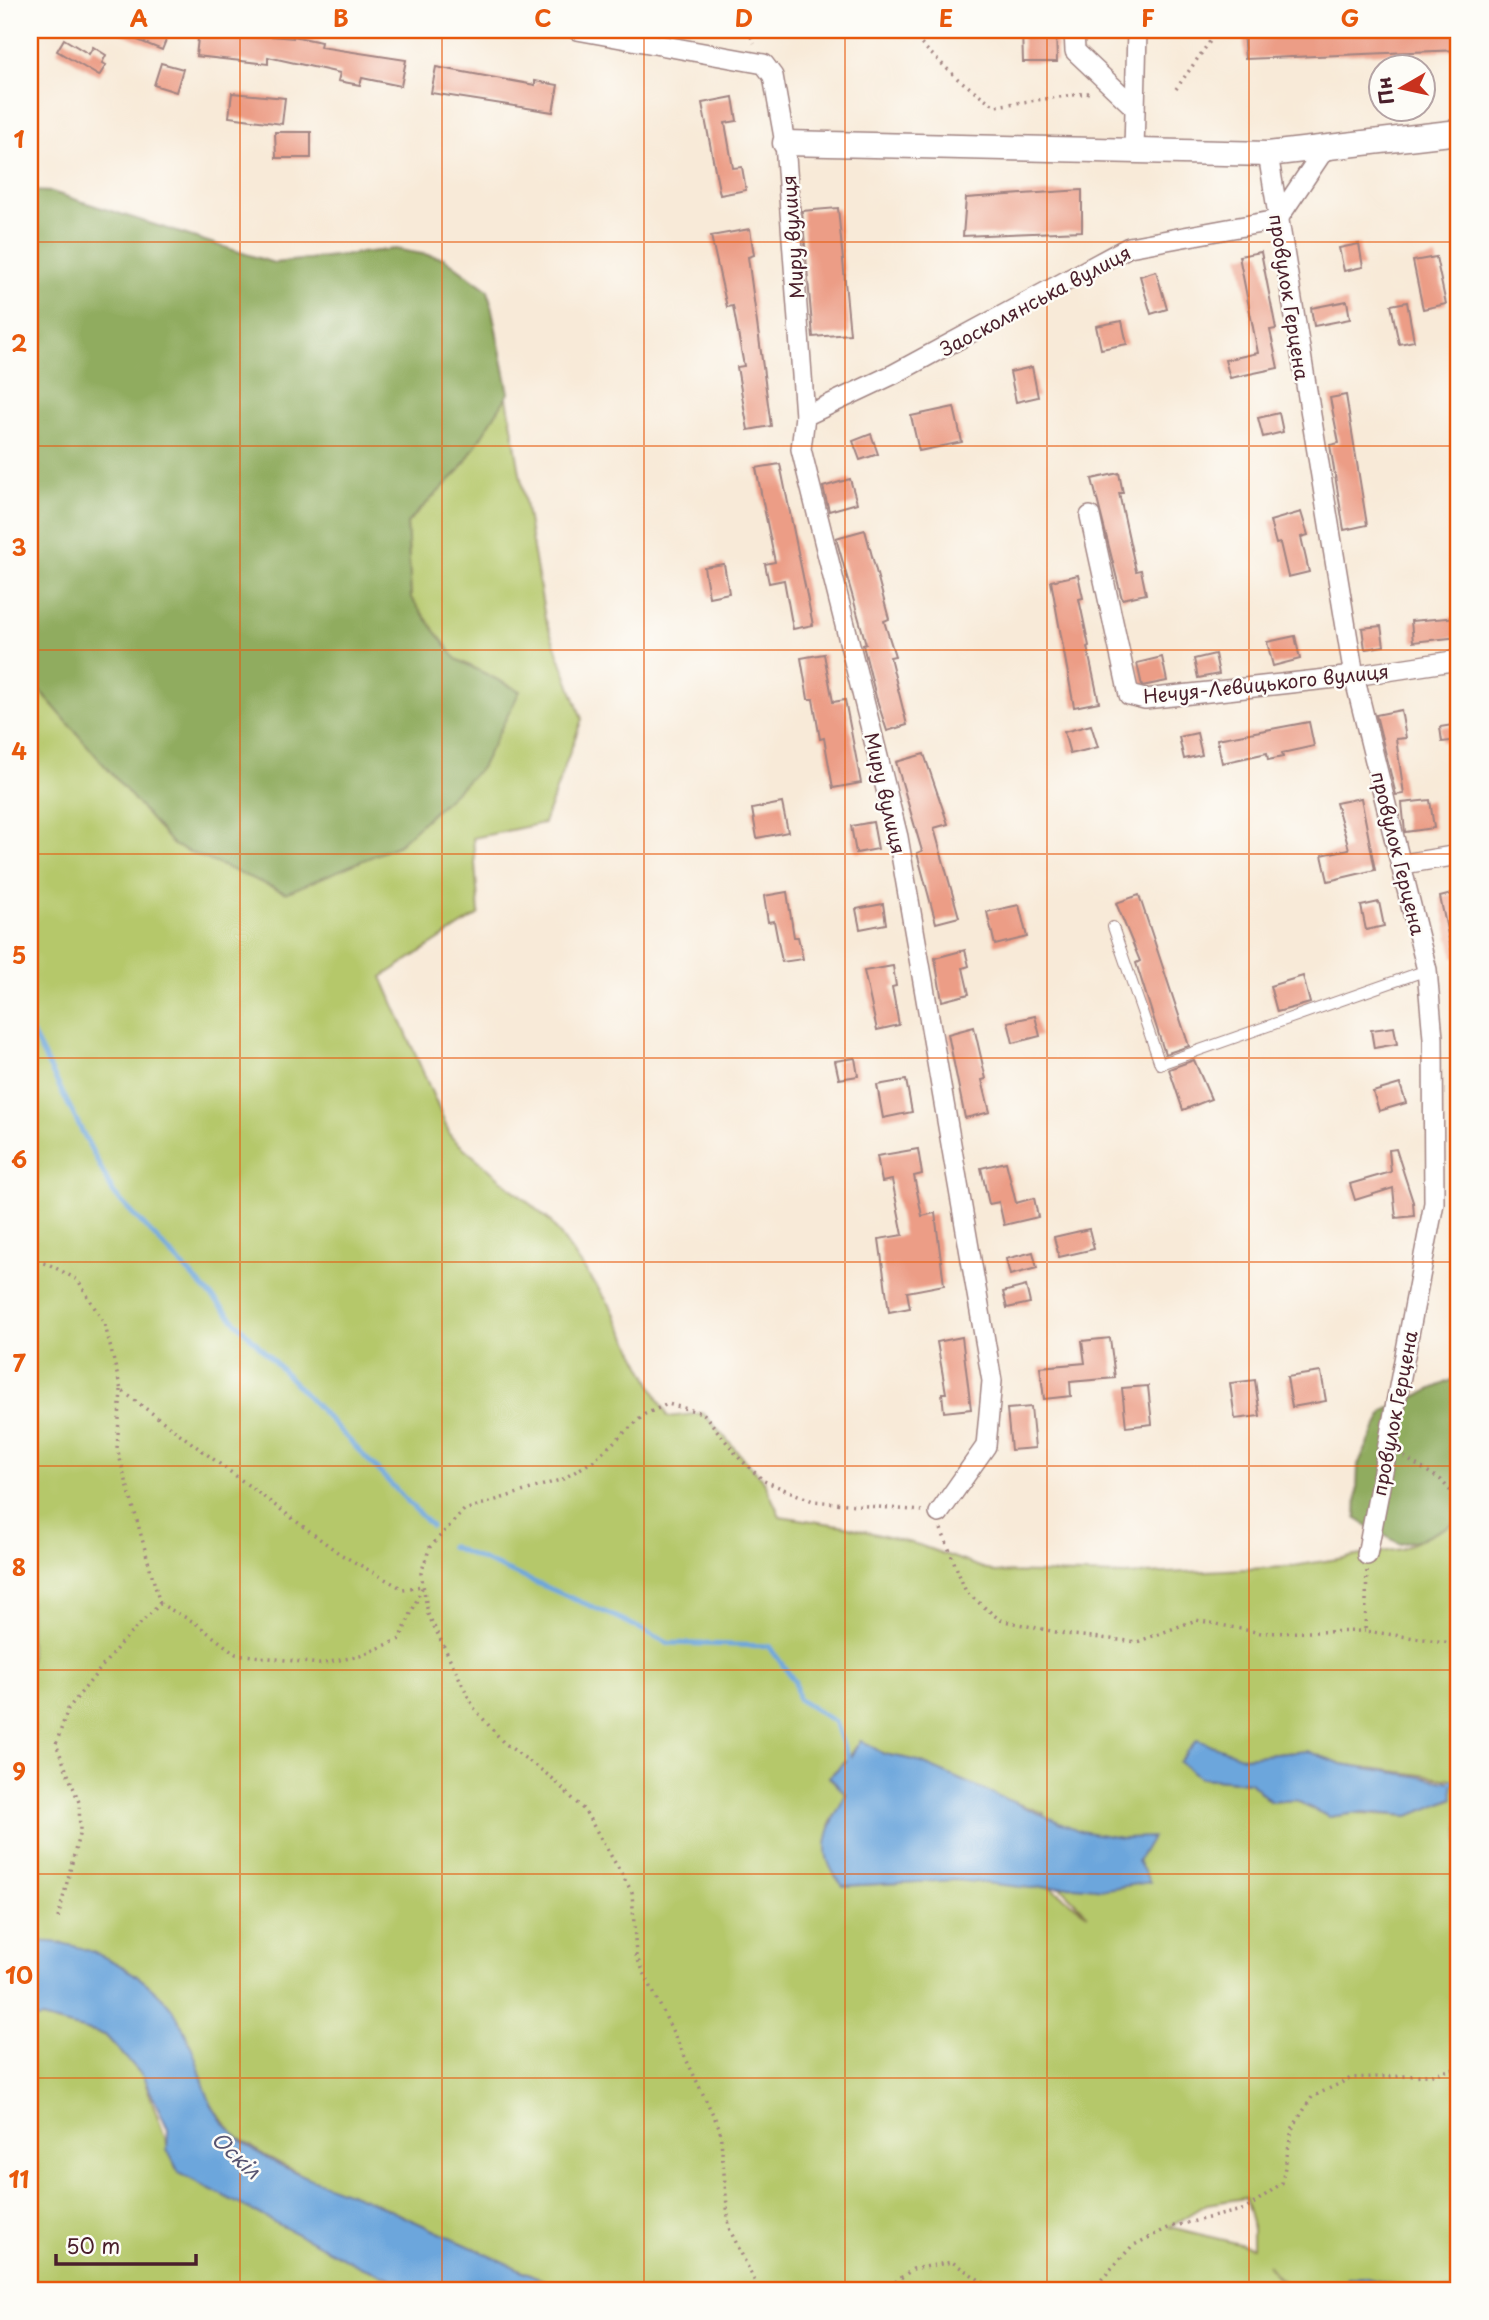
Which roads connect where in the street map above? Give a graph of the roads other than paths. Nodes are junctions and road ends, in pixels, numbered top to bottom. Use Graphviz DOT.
graph roads {
  1 [pos="576,30"];
  2 [pos="1074,30"];
  3 [pos="1137,30"];
  4 [pos="1135,108"];
  5 [pos="1459,132"];
  6 [pos="785,143"];
  7 [pos="1326,147"];
  8 [pos="1134,150"];
  9 [pos="1268,154"];
  10 [pos="1277,220"];
  11 [pos="805,416"];
  12 [pos="1090,516"];
  13 [pos="1459,660"];
  14 [pos="1354,676"];
  15 [pos="1459,855"];
  16 [pos="1403,864"];
  17 [pos="1113,927"];
  18 [pos="1427,970"];
  19 [pos="939,1513"];
  20 [pos="1367,1555"];
  1 -- 6 [label="street, Миру вулиця"];
  2 -- 4 [label="street"];
  3 -- 4 [label="street"];
  4 -- 8 [label="street"];
  5 -- 7 [label="street"];
  6 -- 8 [label="street"];
  6 -- 11 [label="street, Миру вулиця"];
  7 -- 9 [label="street"];
  7 -- 10 [label="street"];
  8 -- 9 [label="street"];
  9 -- 10 [label="street, провулок Герцена"];
  10 -- 11 [label="street, Заосколянська вулиця"];
  10 -- 14 [label="street, провулок Герцена"];
  11 -- 19 [label="street, Миру вулиця"];
  12 -- 14 [label="street, Нечуя-Левицького вулиця"];
  13 -- 14 [label="street, Нечуя-Левицького вулиця"];
  14 -- 16 [label="street, провулок Герцена"];
  15 -- 16 [label="street"];
  16 -- 18 [label="street, провулок Герцена"];
  17 -- 18 [label="lane"];
  18 -- 20 [label="street, провулок Герцена"];
}
